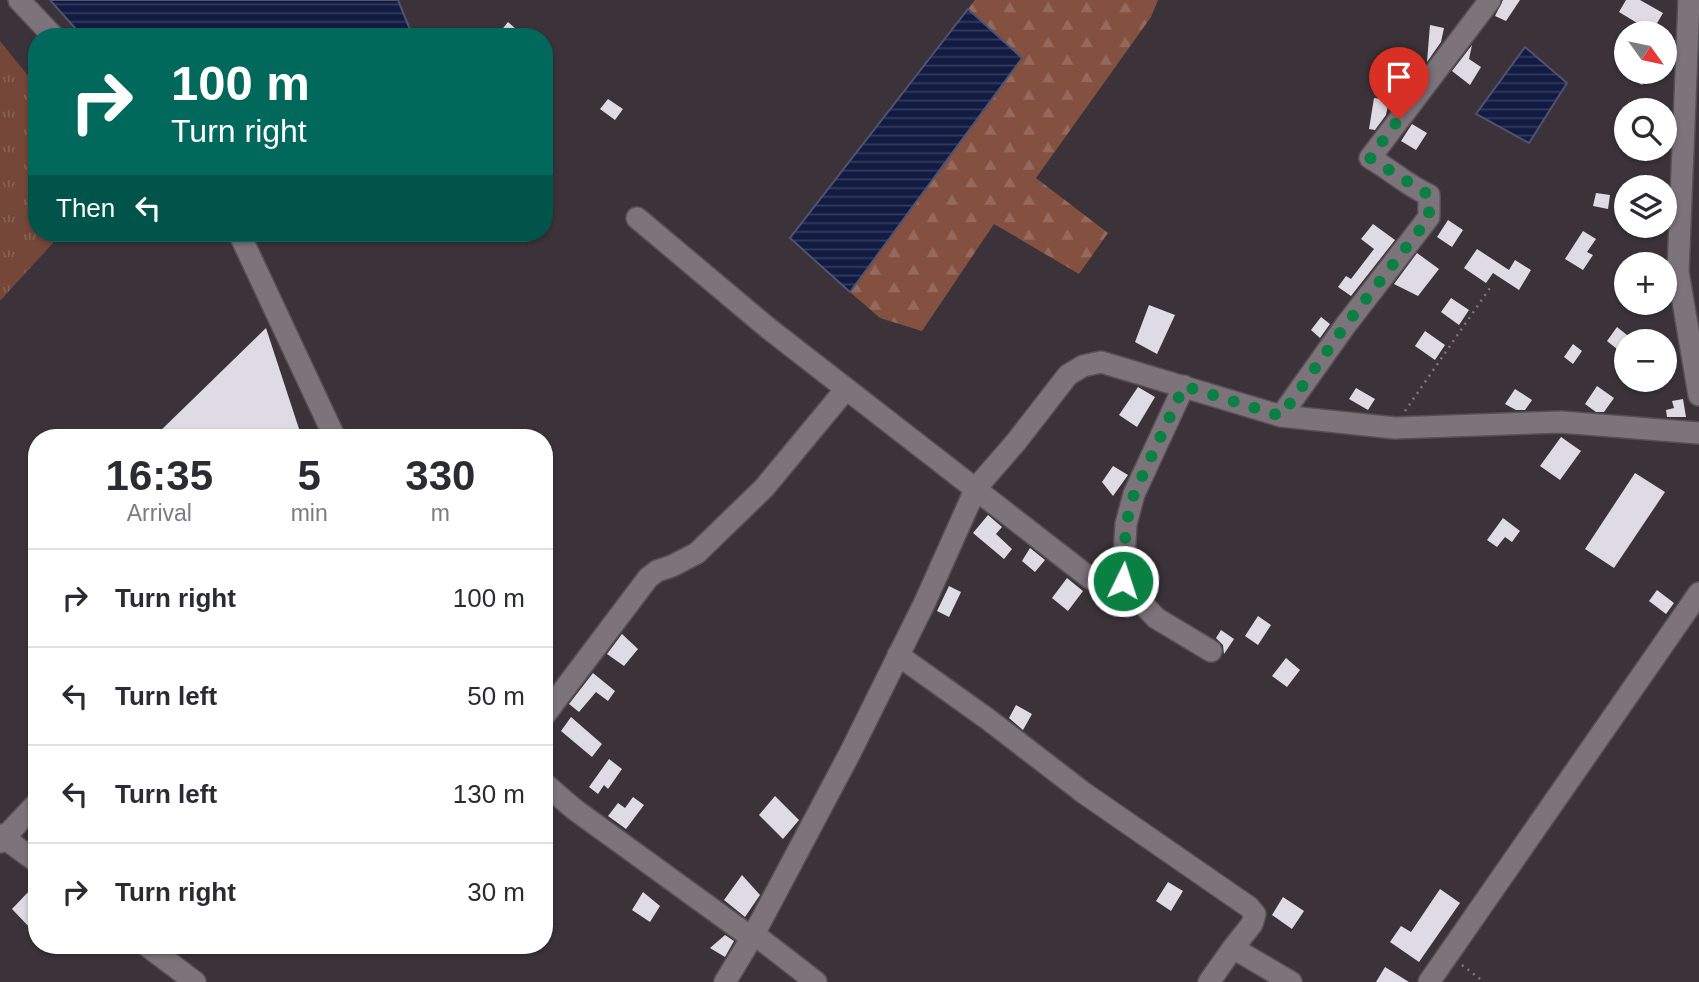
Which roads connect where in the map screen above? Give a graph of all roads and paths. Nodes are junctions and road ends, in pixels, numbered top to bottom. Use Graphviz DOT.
graph roads {
  1 [pos="19,0"];
  2 [pos="1490,0"];
  3 [pos="1689,0"];
  4 [pos="45,28"];
  5 [pos="637,218"];
  6 [pos="244,242"];
  7 [pos="1492,285"];
  8 [pos="1184,386"];
  9 [pos="846,388"];
  10 [pos="1699,395"];
  11 [pos="1281,416"];
  12 [pos="1404,428"];
  13 [pos="331,429"];
  14 [pos="1699,433"];
  15 [pos="976,488"];
  16 [pos="1122,593"];
  17 [pos="1699,593"];
  18 [pos="1211,651"];
  19 [pos="898,655"];
  20 [pos="553,704"];
  21 [pos="553,791"];
  22 [pos="28,812"];
  23 [pos="1,838"];
  24 [pos="28,856"];
  25 [pos="753,936"];
  26 [pos="1233,948"];
  27 [pos="158,954"];
  28 [pos="1449,954"];
  29 [pos="195,982"];
  30 [pos="725,982"];
  31 [pos="816,982"];
  32 [pos="1209,982"];
  33 [pos="1291,982"];
  34 [pos="1429,982"];
  35 [pos="1484,982"];
  1 -- 4 [label="street"];
  2 -- 11 [label="street"];
  3 -- 10 [label="street"];
  5 -- 9 [label="street"];
  6 -- 13 [label="street"];
  7 -- 12 [label="path"];
  8 -- 11 [label="street"];
  8 -- 15 [label="street"];
  8 -- 16 [label="street"];
  9 -- 15 [label="street"];
  9 -- 20 [label="street"];
  11 -- 12 [label="street"];
  12 -- 14 [label="street"];
  15 -- 16 [label="street"];
  15 -- 19 [label="street"];
  16 -- 18 [label="street"];
  17 -- 28 [label="street"];
  19 -- 25 [label="street"];
  19 -- 26 [label="street"];
  21 -- 25 [label="street"];
  22 -- 23 [label="street"];
  23 -- 24 [label="street"];
  25 -- 30 [label="street"];
  25 -- 31 [label="street"];
  26 -- 32 [label="street"];
  26 -- 33 [label="street"];
  27 -- 29 [label="street"];
  28 -- 34 [label="street"];
  28 -- 35 [label="path"];
}
